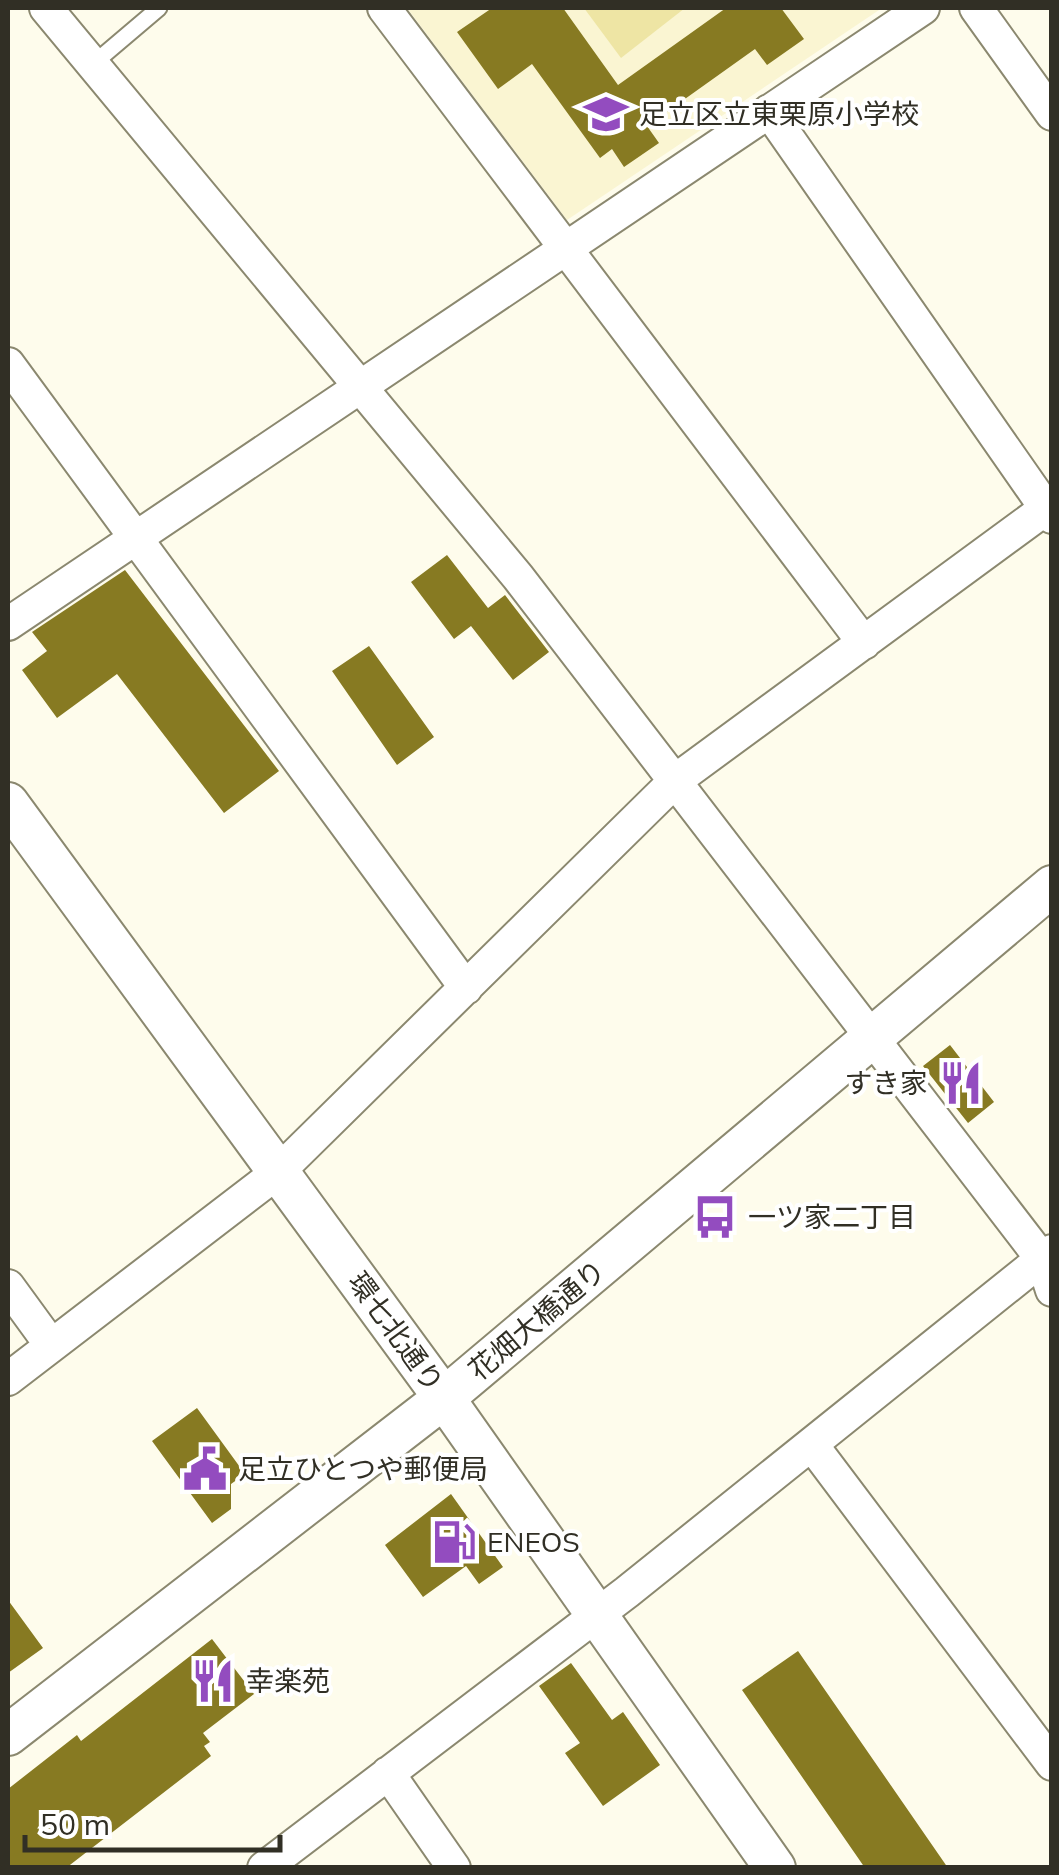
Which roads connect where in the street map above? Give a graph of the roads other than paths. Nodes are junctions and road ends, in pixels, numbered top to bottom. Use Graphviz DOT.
graph roads {
  1 [pos="46,8"];
  2 [pos="160,8"];
  3 [pos="384,8"];
  4 [pos="924,8"];
  5 [pos="976,8"];
  6 [pos="93,64"];
  7 [pos="769,111"];
  8 [pos="1052,114"];
  9 [pos="566,248"];
  10 [pos="8,364"];
  11 [pos="359,386"];
  12 [pos="1050,509"];
  13 [pos="136,538"];
  14 [pos="8,624"];
  15 [pos="864,643"];
  16 [pos="676,780"];
  17 [pos="8,803"];
  18 [pos="1052,886"];
  19 [pos="466,988"];
  20 [pos="873,1036"];
  21 [pos="278,1172"];
  22 [pos="1046,1255"];
  23 [pos="8,1286"];
  24 [pos="1052,1290"];
  25 [pos="51,1346"];
  26 [pos="8,1378"];
  27 [pos="444,1398"];
  28 [pos="812,1445"];
  29 [pos="597,1615"];
  30 [pos="8,1735"];
  31 [pos="1052,1764"];
  32 [pos="388,1773"];
  33 [pos="264,1868"];
  34 [pos="454,1868"];
  35 [pos="775,1868"];
  1 -- 6 [label="street"];
  2 -- 6 [label="lane"];
  3 -- 9 [label="street"];
  4 -- 7 [label="street"];
  5 -- 8 [label="street"];
  6 -- 11 [label="street"];
  7 -- 9 [label="street"];
  7 -- 12 [label="street"];
  9 -- 11 [label="street"];
  9 -- 15 [label="street"];
  10 -- 13 [label="street"];
  11 -- 13 [label="street"];
  11 -- 16 [label="street"];
  12 -- 15 [label="street"];
  13 -- 14 [label="street"];
  13 -- 19 [label="street"];
  15 -- 16 [label="street"];
  16 -- 19 [label="street"];
  16 -- 20 [label="street"];
  17 -- 21 [label="street, 環七北通り"];
  18 -- 20 [label="street, 花畑大橋通り"];
  19 -- 21 [label="street"];
  20 -- 22 [label="street"];
  20 -- 27 [label="street, 花畑大橋通り"];
  21 -- 25 [label="street"];
  21 -- 27 [label="street, 環七北通り"];
  22 -- 24 [label="street"];
  22 -- 28 [label="street"];
  23 -- 25 [label="street"];
  25 -- 26 [label="street"];
  27 -- 29 [label="street, 環七北通り"];
  27 -- 30 [label="street, 花畑大橋通り"];
  28 -- 29 [label="street"];
  28 -- 31 [label="street"];
  29 -- 32 [label="street"];
  29 -- 35 [label="street, 環七北通り"];
  32 -- 33 [label="street"];
  32 -- 34 [label="street"];
}
